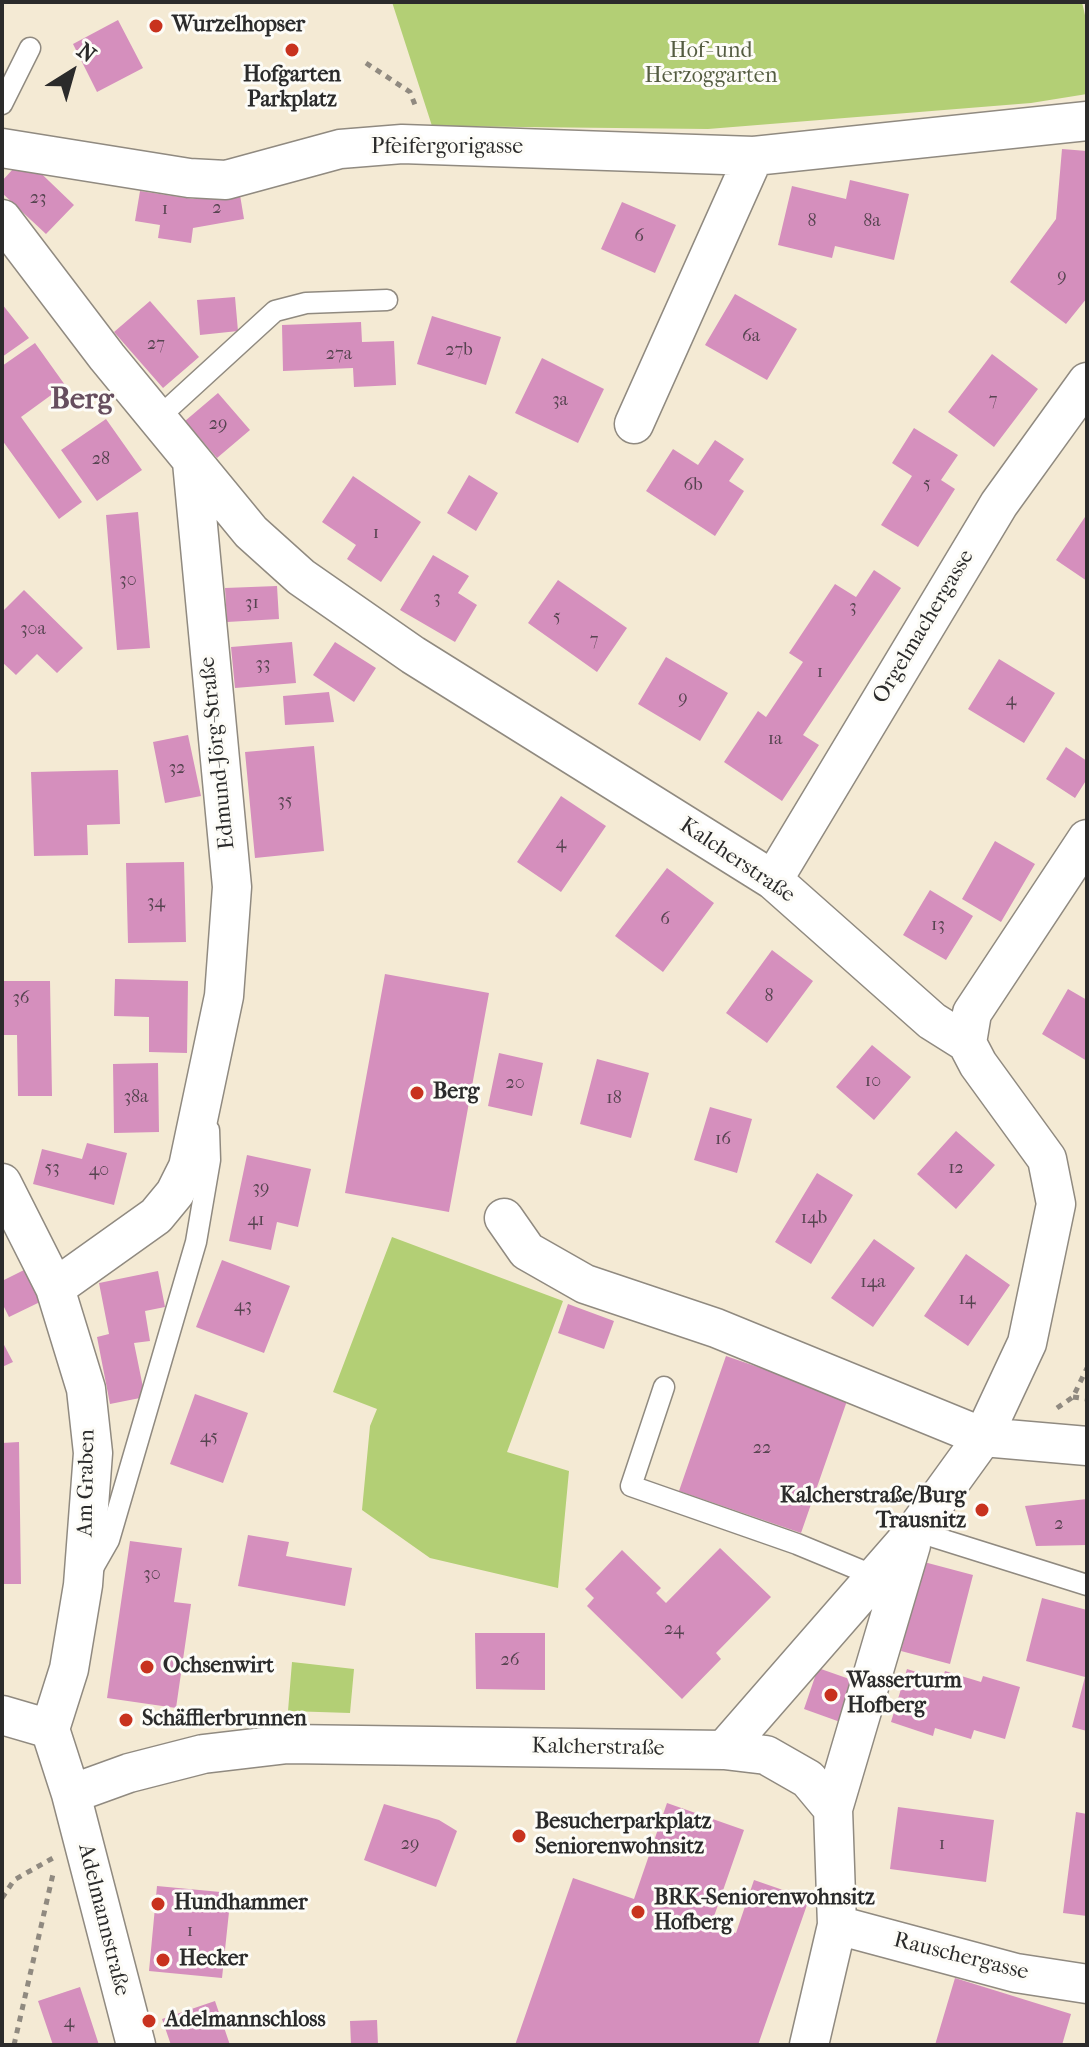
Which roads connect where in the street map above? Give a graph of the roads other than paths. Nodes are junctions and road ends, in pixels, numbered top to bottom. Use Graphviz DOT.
graph roads {
  1 [pos="30,48"];
  2 [pos="2,104"];
  3 [pos="1087,121"];
  4 [pos="2,148"];
  5 [pos="754,156"];
  6 [pos="2,219"];
  7 [pos="387,300"];
  8 [pos="1087,382"];
  9 [pos="158,418"];
  10 [pos="634,424"];
  11 [pos="192,462"];
  12 [pos="1087,839"];
  13 [pos="773,880"];
  14 [pos="967,1043"];
  15 [pos="205,1096"];
  16 [pos="2,1183"];
  17 [pos="504,1218"];
  18 [pos="55,1288"];
  19 [pos="664,1387"];
  20 [pos="983,1437"];
  21 [pos="1087,1446"];
  22 [pos="915,1531"];
  23 [pos="877,1577"];
  24 [pos="83,1585"];
  25 [pos="1087,1585"];
  26 [pos="2,1715"];
  27 [pos="50,1729"];
  28 [pos="724,1750"];
  29 [pos="71,1794"];
  30 [pos="833,1809"];
  31 [pos="837,1925"];
  32 [pos="1087,1984"];
  33 [pos="136,2045"];
  34 [pos="809,2045"];
  1 -- 2 [label="lane"];
  3 -- 5 [label="street, Pfeifergorigasse"];
  4 -- 5 [label="street, Pfeifergorigasse"];
  5 -- 10 [label="street"];
  6 -- 9 [label="street"];
  7 -- 9 [label="lane"];
  8 -- 13 [label="street, Orgelmachergasse"];
  9 -- 11 [label="street"];
  11 -- 13 [label="street, Kalcherstraße"];
  11 -- 15 [label="street, Edmund-Jörg-Straße"];
  12 -- 14 [label="street"];
  13 -- 14 [label="street, Kalcherstraße"];
  14 -- 20 [label="street, Kalcherstraße"];
  15 -- 18 [label="street, Edmund-Jörg-Straße"];
  15 -- 24 [label="lane"];
  16 -- 18 [label="street, Am Graben"];
  17 -- 20 [label="street"];
  18 -- 24 [label="street, Am Graben"];
  19 -- 23 [label="lane"];
  20 -- 21 [label="street"];
  20 -- 22 [label="street, Kalcherstraße"];
  22 -- 23 [label="street, Kalcherstraße"];
  22 -- 25 [label="lane"];
  22 -- 30 [label="street"];
  23 -- 28 [label="street, Kalcherstraße"];
  24 -- 27 [label="street, Am Graben"];
  26 -- 27 [label="street"];
  27 -- 29 [label="street"];
  28 -- 29 [label="street, Kalcherstraße"];
  28 -- 30 [label="street"];
  29 -- 33 [label="street, Adelmannstraße"];
  30 -- 31 [label="street"];
  31 -- 32 [label="street, Rauschergasse"];
  31 -- 34 [label="street"];
}
